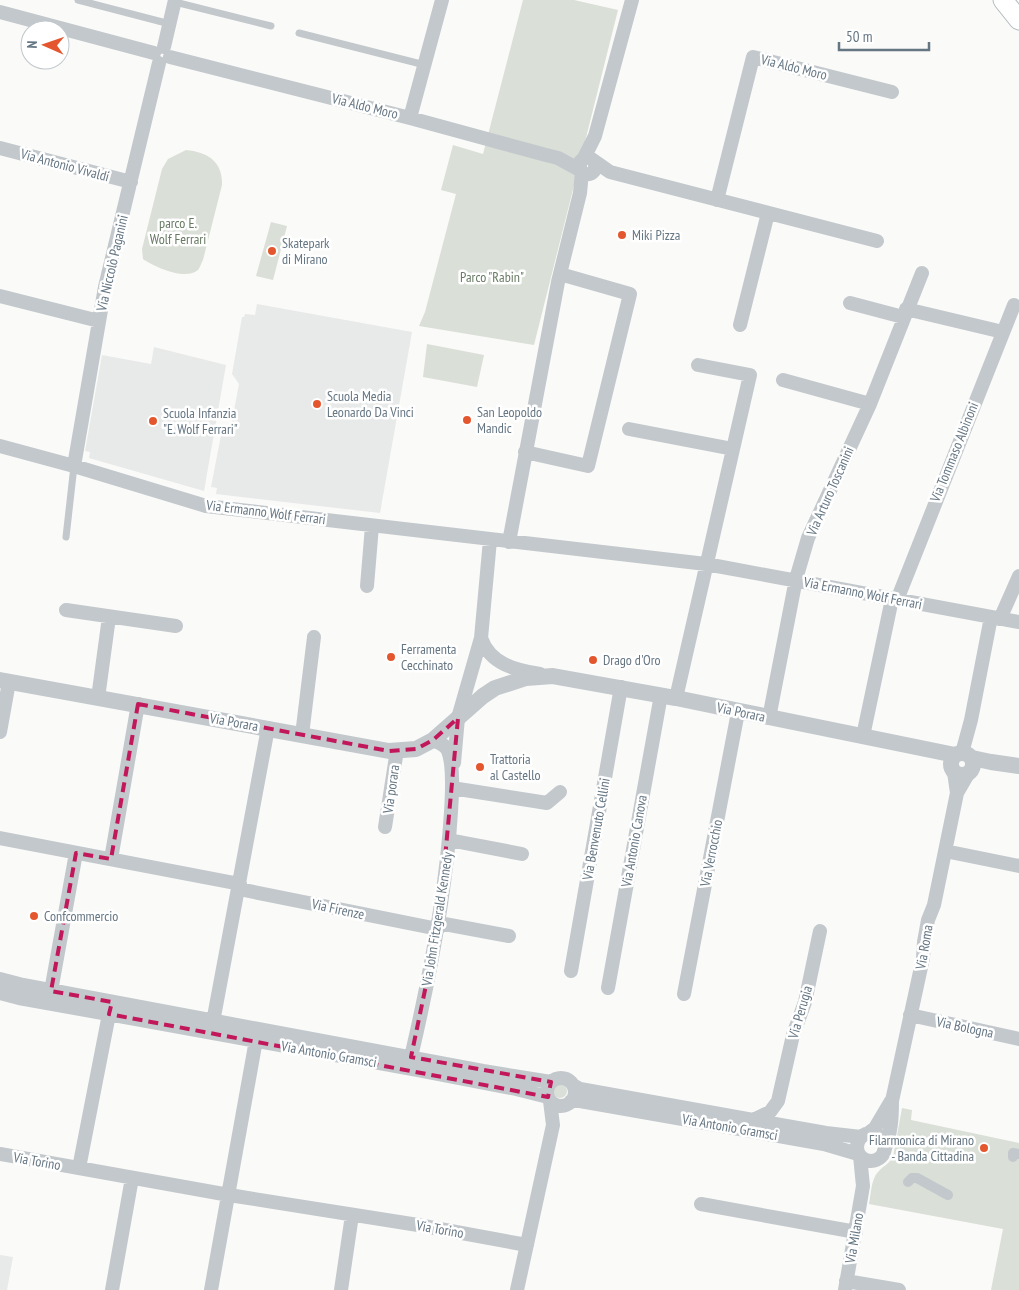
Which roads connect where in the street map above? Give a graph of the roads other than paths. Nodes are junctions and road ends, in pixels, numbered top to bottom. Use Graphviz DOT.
graph roads {
  1 [pos="78,0"];
  2 [pos="442,0"];
  3 [pos="632,0"];
  4 [pos="1003,0"];
  5 [pos="1012,0"];
  6 [pos="175,1"];
  7 [pos="0,12"];
  8 [pos="1019,13"];
  9 [pos="1019,20"];
  10 [pos="170,24"];
  11 [pos="271,26"];
  12 [pos="300,33"];
  13 [pos="162,55"];
  14 [pos="424,65"];
  15 [pos="892,92"];
  16 [pos="410,118"];
  17 [pos="0,148"];
  18 [pos="587,167"];
  19 [pos="131,182"];
  20 [pos="717,200"];
  21 [pos="768,213"];
  22 [pos="877,241"];
  23 [pos="922,273"];
  24 [pos="560,274"];
  25 [pos="0,296"];
  26 [pos="850,302"];
  27 [pos="1014,305"];
  28 [pos="905,313"];
  29 [pos="99,321"];
  30 [pos="740,325"];
  31 [pos="1002,332"];
  32 [pos="698,364"];
  33 [pos="783,380"];
  34 [pos="870,404"];
  35 [pos="629,429"];
  36 [pos="0,446"];
  37 [pos="733,449"];
  38 [pos="525,452"];
  39 [pos="74,466"];
  40 [pos="372,526"];
  41 [pos="66,537"];
  42 [pos="490,540"];
  43 [pos="509,542"];
  44 [pos="706,564"];
  45 [pos="1019,576"];
  46 [pos="796,580"];
  47 [pos="367,586"];
  48 [pos="894,599"];
  49 [pos="66,610"];
  50 [pos="109,617"];
  51 [pos="996,618"];
  52 [pos="1019,622"];
  53 [pos="176,626"];
  54 [pos="314,637"];
  55 [pos="481,638"];
  56 [pos="553,676"];
  57 [pos="4,681"];
  58 [pos="622,687"];
  59 [pos="668,696"];
  60 [pos="98,698"];
  61 [pos="138,704"];
  62 [pos="738,712"];
  63 [pos="458,718"];
  64 [pos="770,718"];
  65 [pos="268,728"];
  66 [pos="0,732"];
  67 [pos="302,735"];
  68 [pos="864,736"];
  69 [pos="434,740"];
  70 [pos="397,750"];
  71 [pos="963,762"];
  72 [pos="1019,766"];
  73 [pos="452,784"];
  74 [pos="560,792"];
  75 [pos="385,827"];
  76 [pos="0,838"];
  77 [pos="450,840"];
  78 [pos="945,851"];
  79 [pos="76,853"];
  80 [pos="522,854"];
  81 [pos="111,860"];
  82 [pos="1019,866"];
  83 [pos="240,886"];
  84 [pos="438,926"];
  85 [pos="820,931"];
  86 [pos="509,936"];
  87 [pos="571,971"];
  88 [pos="0,979"];
  89 [pos="608,988"];
  90 [pos="51,991"];
  91 [pos="0,993"];
  92 [pos="684,994"];
  93 [pos="110,1008"];
  94 [pos="910,1016"];
  95 [pos="213,1022"];
  96 [pos="1019,1039"];
  97 [pos="256,1040"];
  98 [pos="411,1057"];
  99 [pos="551,1082"];
  100 [pos="573,1085"];
  101 [pos="780,1094"];
  102 [pos="549,1099"];
  103 [pos="892,1101"];
  104 [pos="568,1103"];
  105 [pos="753,1120"];
  106 [pos="553,1126"];
  107 [pos="792,1126"];
  108 [pos="864,1136"];
  109 [pos="0,1154"];
  110 [pos="859,1155"];
  111 [pos="880,1155"];
  112 [pos="79,1168"];
  113 [pos="132,1178"];
  114 [pos="908,1182"];
  115 [pos="863,1186"];
  116 [pos="948,1195"];
  117 [pos="229,1196"];
  118 [pos="701,1204"];
  119 [pos="352,1215"];
  120 [pos="856,1232"];
  121 [pos="527,1245"];
  122 [pos="846,1285"];
  123 [pos="112,1290"];
  124 [pos="211,1290"];
  125 [pos="341,1290"];
  126 [pos="517,1290"];
  127 [pos="899,1290"];
  1 -- 10 [label="lane"];
  2 -- 14 [label="street"];
  3 -- 18 [label="street"];
  4 -- 9 [label="main road"];
  5 -- 8 [label="lane"];
  6 -- 10 [label="street, Via Niccolò Paganini"];
  6 -- 11 [label="lane"];
  7 -- 13 [label="street, Via Aldo Moro"];
  10 -- 13 [label="street, Via Niccolò Paganini"];
  12 -- 14 [label="lane"];
  13 -- 16 [label="street, Via Aldo Moro"];
  13 -- 19 [label="street, Via Niccolò Paganini"];
  14 -- 16 [label="street"];
  15 -- 20 [label="street, Via Aldo Moro"];
  16 -- 18 [label="street, Via Aldo Moro"];
  17 -- 19 [label="street, Via Antonio Vivaldi"];
  18 -- 20 [label="street, Via Aldo Moro"];
  18 -- 24 [label="street"];
  19 -- 29 [label="street, Via Niccolò Paganini"];
  20 -- 21 [label="street, Via Aldo Moro"];
  21 -- 22 [label="street, Via Aldo Moro"];
  21 -- 30 [label="street"];
  23 -- 28 [label="street, Via Arturo Toscanini"];
  24 -- 38 [label="street"];
  24 -- 38 [label="street"];
  25 -- 29 [label="street"];
  26 -- 28 [label="street"];
  27 -- 31 [label="street, Via Tommaso Albinoni"];
  28 -- 31 [label="street"];
  28 -- 34 [label="street, Via Arturo Toscanini"];
  29 -- 39 [label="street, Via Niccolò Paganini"];
  31 -- 48 [label="street, Via Tommaso Albinoni"];
  32 -- 37 [label="street"];
  33 -- 34 [label="street"];
  34 -- 46 [label="street, Via Arturo Toscanini"];
  35 -- 37 [label="street"];
  36 -- 39 [label="street, Via Ermanno Wolf Ferrari"];
  37 -- 44 [label="street"];
  38 -- 43 [label="street"];
  39 -- 40 [label="street, Via Ermanno Wolf Ferrari"];
  39 -- 41 [label="lane"];
  40 -- 42 [label="street, Via Ermanno Wolf Ferrari"];
  40 -- 47 [label="street"];
  42 -- 43 [label="street, Via Ermanno Wolf Ferrari"];
  42 -- 55 [label="street"];
  43 -- 44 [label="street, Via Ermanno Wolf Ferrari"];
  44 -- 46 [label="street, Via Ermanno Wolf Ferrari"];
  44 -- 59 [label="street"];
  45 -- 51 [label="street, Via Roma"];
  46 -- 48 [label="street, Via Ermanno Wolf Ferrari"];
  46 -- 64 [label="street, Via Arturo Toscanini"];
  48 -- 51 [label="street, Via Ermanno Wolf Ferrari"];
  48 -- 68 [label="street, Via Tommaso Albinoni"];
  49 -- 50 [label="street"];
  50 -- 53 [label="street"];
  50 -- 60 [label="street"];
  51 -- 52 [label="street, Via Ermanno Wolf Ferrari"];
  51 -- 71 [label="street, Via Roma"];
  54 -- 67 [label="street"];
  55 -- 56 [label="street, Via Porara"];
  55 -- 63 [label="street"];
  56 -- 58 [label="street, Via Porara"];
  56 -- 63 [label="street, Via Porara"];
  57 -- 60 [label="street, Via Porara"];
  57 -- 66 [label="street"];
  58 -- 59 [label="street, Via Porara"];
  58 -- 87 [label="street, Via Benvenuto Cellini"];
  59 -- 62 [label="street, Via Porara"];
  59 -- 89 [label="street, Via Antonio Canova"];
  60 -- 61 [label="street, Via Porara"];
  61 -- 65 [label="street, Via Porara"];
  61 -- 81 [label="street"];
  62 -- 64 [label="street, Via Porara"];
  62 -- 92 [label="street, Via Verrocchio"];
  63 -- 69 [label="street, Via Porara"];
  63 -- 73 [label="street, Via John Fitzgerald Kennedy"];
  64 -- 68 [label="street, Via Porara"];
  65 -- 67 [label="street, Via Porara"];
  65 -- 83 [label="street"];
  67 -- 70 [label="street, Via Porara"];
  68 -- 71 [label="street, Via Porara"];
  69 -- 70 [label="street, Via Porara"];
  69 -- 73 [label="street, Via John Fitzgerald Kennedy"];
  70 -- 75 [label="street, Via porara"];
  71 -- 72 [label="street"];
  71 -- 78 [label="street, Via Roma"];
  73 -- 74 [label="street"];
  73 -- 77 [label="street, Via John Fitzgerald Kennedy"];
  76 -- 79 [label="street, Via Firenze"];
  77 -- 80 [label="street"];
  77 -- 84 [label="street, Via John Fitzgerald Kennedy"];
  78 -- 82 [label="street"];
  78 -- 94 [label="street, Via Roma"];
  79 -- 81 [label="street, Via Firenze"];
  79 -- 90 [label="street"];
  81 -- 83 [label="street, Via Firenze"];
  83 -- 84 [label="street, Via Firenze"];
  83 -- 95 [label="street"];
  84 -- 86 [label="street, Via Firenze"];
  84 -- 98 [label="street, Via John Fitzgerald Kennedy"];
  85 -- 101 [label="street, Via Perugia"];
  88 -- 90 [label="street, Via Antonio Gramsci"];
  90 -- 93 [label="street, Via Antonio Gramsci"];
  91 -- 93 [label="street, Via Antonio Gramsci"];
  93 -- 95 [label="street, Via Antonio Gramsci"];
  93 -- 97 [label="street, Via Antonio Gramsci"];
  93 -- 112 [label="street"];
  94 -- 96 [label="street, Via Bologna"];
  94 -- 103 [label="street, Via Roma"];
  95 -- 98 [label="street, Via Antonio Gramsci"];
  97 -- 102 [label="street, Via Antonio Gramsci"];
  97 -- 117 [label="street"];
  98 -- 99 [label="street, Via Antonio Gramsci"];
  99 -- 100 [label="street"];
  99 -- 102 [label="street"];
  100 -- 104 [label="street"];
  100 -- 105 [label="street, Via Antonio Gramsci"];
  101 -- 105 [label="street, Via Perugia"];
  101 -- 107 [label="street, Via Perugia"];
  102 -- 104 [label="street"];
  102 -- 106 [label="street"];
  103 -- 108 [label="street, Via Roma"];
  103 -- 111 [label="street, Via Roma"];
  104 -- 106 [label="street"];
  104 -- 110 [label="street, Via Antonio Gramsci"];
  105 -- 107 [label="street, Via Antonio Gramsci"];
  106 -- 121 [label="street"];
  107 -- 108 [label="street, Via Antonio Gramsci"];
  108 -- 110 [label="street"];
  108 -- 111 [label="street"];
  109 -- 112 [label="street, Via Torino"];
  110 -- 111 [label="street"];
  110 -- 115 [label="street, Via Milano"];
  111 -- 115 [label="street, Via Milano"];
  112 -- 113 [label="street, Via Torino"];
  113 -- 117 [label="street, Via Torino"];
  113 -- 123 [label="street"];
  114 -- 116 [label="street"];
  115 -- 120 [label="street, Via Milano"];
  117 -- 119 [label="street, Via Torino"];
  117 -- 124 [label="street"];
  118 -- 120 [label="street"];
  119 -- 121 [label="street, Via Torino"];
  119 -- 125 [label="street"];
  120 -- 122 [label="street, Via Milano"];
  121 -- 126 [label="street"];
  122 -- 127 [label="street"];
}
